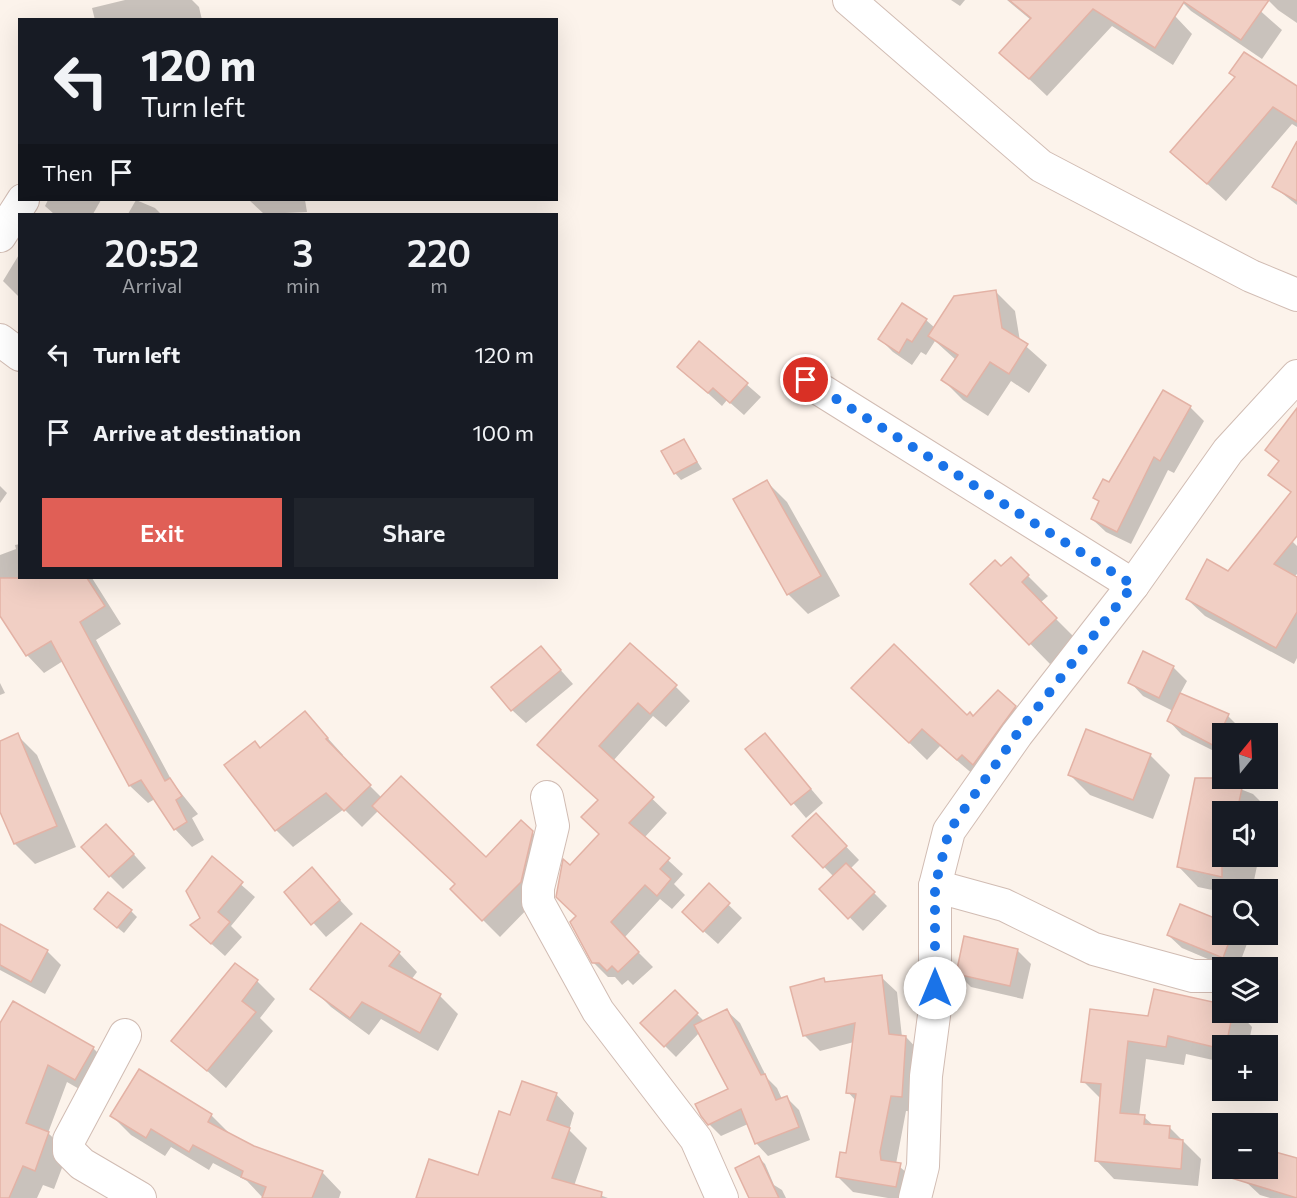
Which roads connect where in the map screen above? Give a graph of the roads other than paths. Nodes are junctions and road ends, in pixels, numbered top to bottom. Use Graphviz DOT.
graph roads {
  1 [pos="849,0"];
  2 [pos="22,201"];
  3 [pos="0,236"];
  4 [pos="1297,295"];
  5 [pos="0,340"];
  6 [pos="18,353"];
  7 [pos="1297,376"];
  8 [pos="806,380"];
  9 [pos="1133,585"];
  10 [pos="548,797"];
  11 [pos="935,886"];
  12 [pos="1212,976"];
  13 [pos="125,1035"];
  14 [pos="140,1198"];
  15 [pos="722,1198"];
  16 [pos="915,1198"];
  1 -- 4 [label="street"];
  2 -- 3 [label="street"];
  5 -- 6 [label="street"];
  7 -- 9 [label="street"];
  8 -- 9 [label="street"];
  9 -- 11 [label="street"];
  10 -- 15 [label="street"];
  11 -- 12 [label="street"];
  11 -- 16 [label="street"];
  13 -- 14 [label="street"];
}
